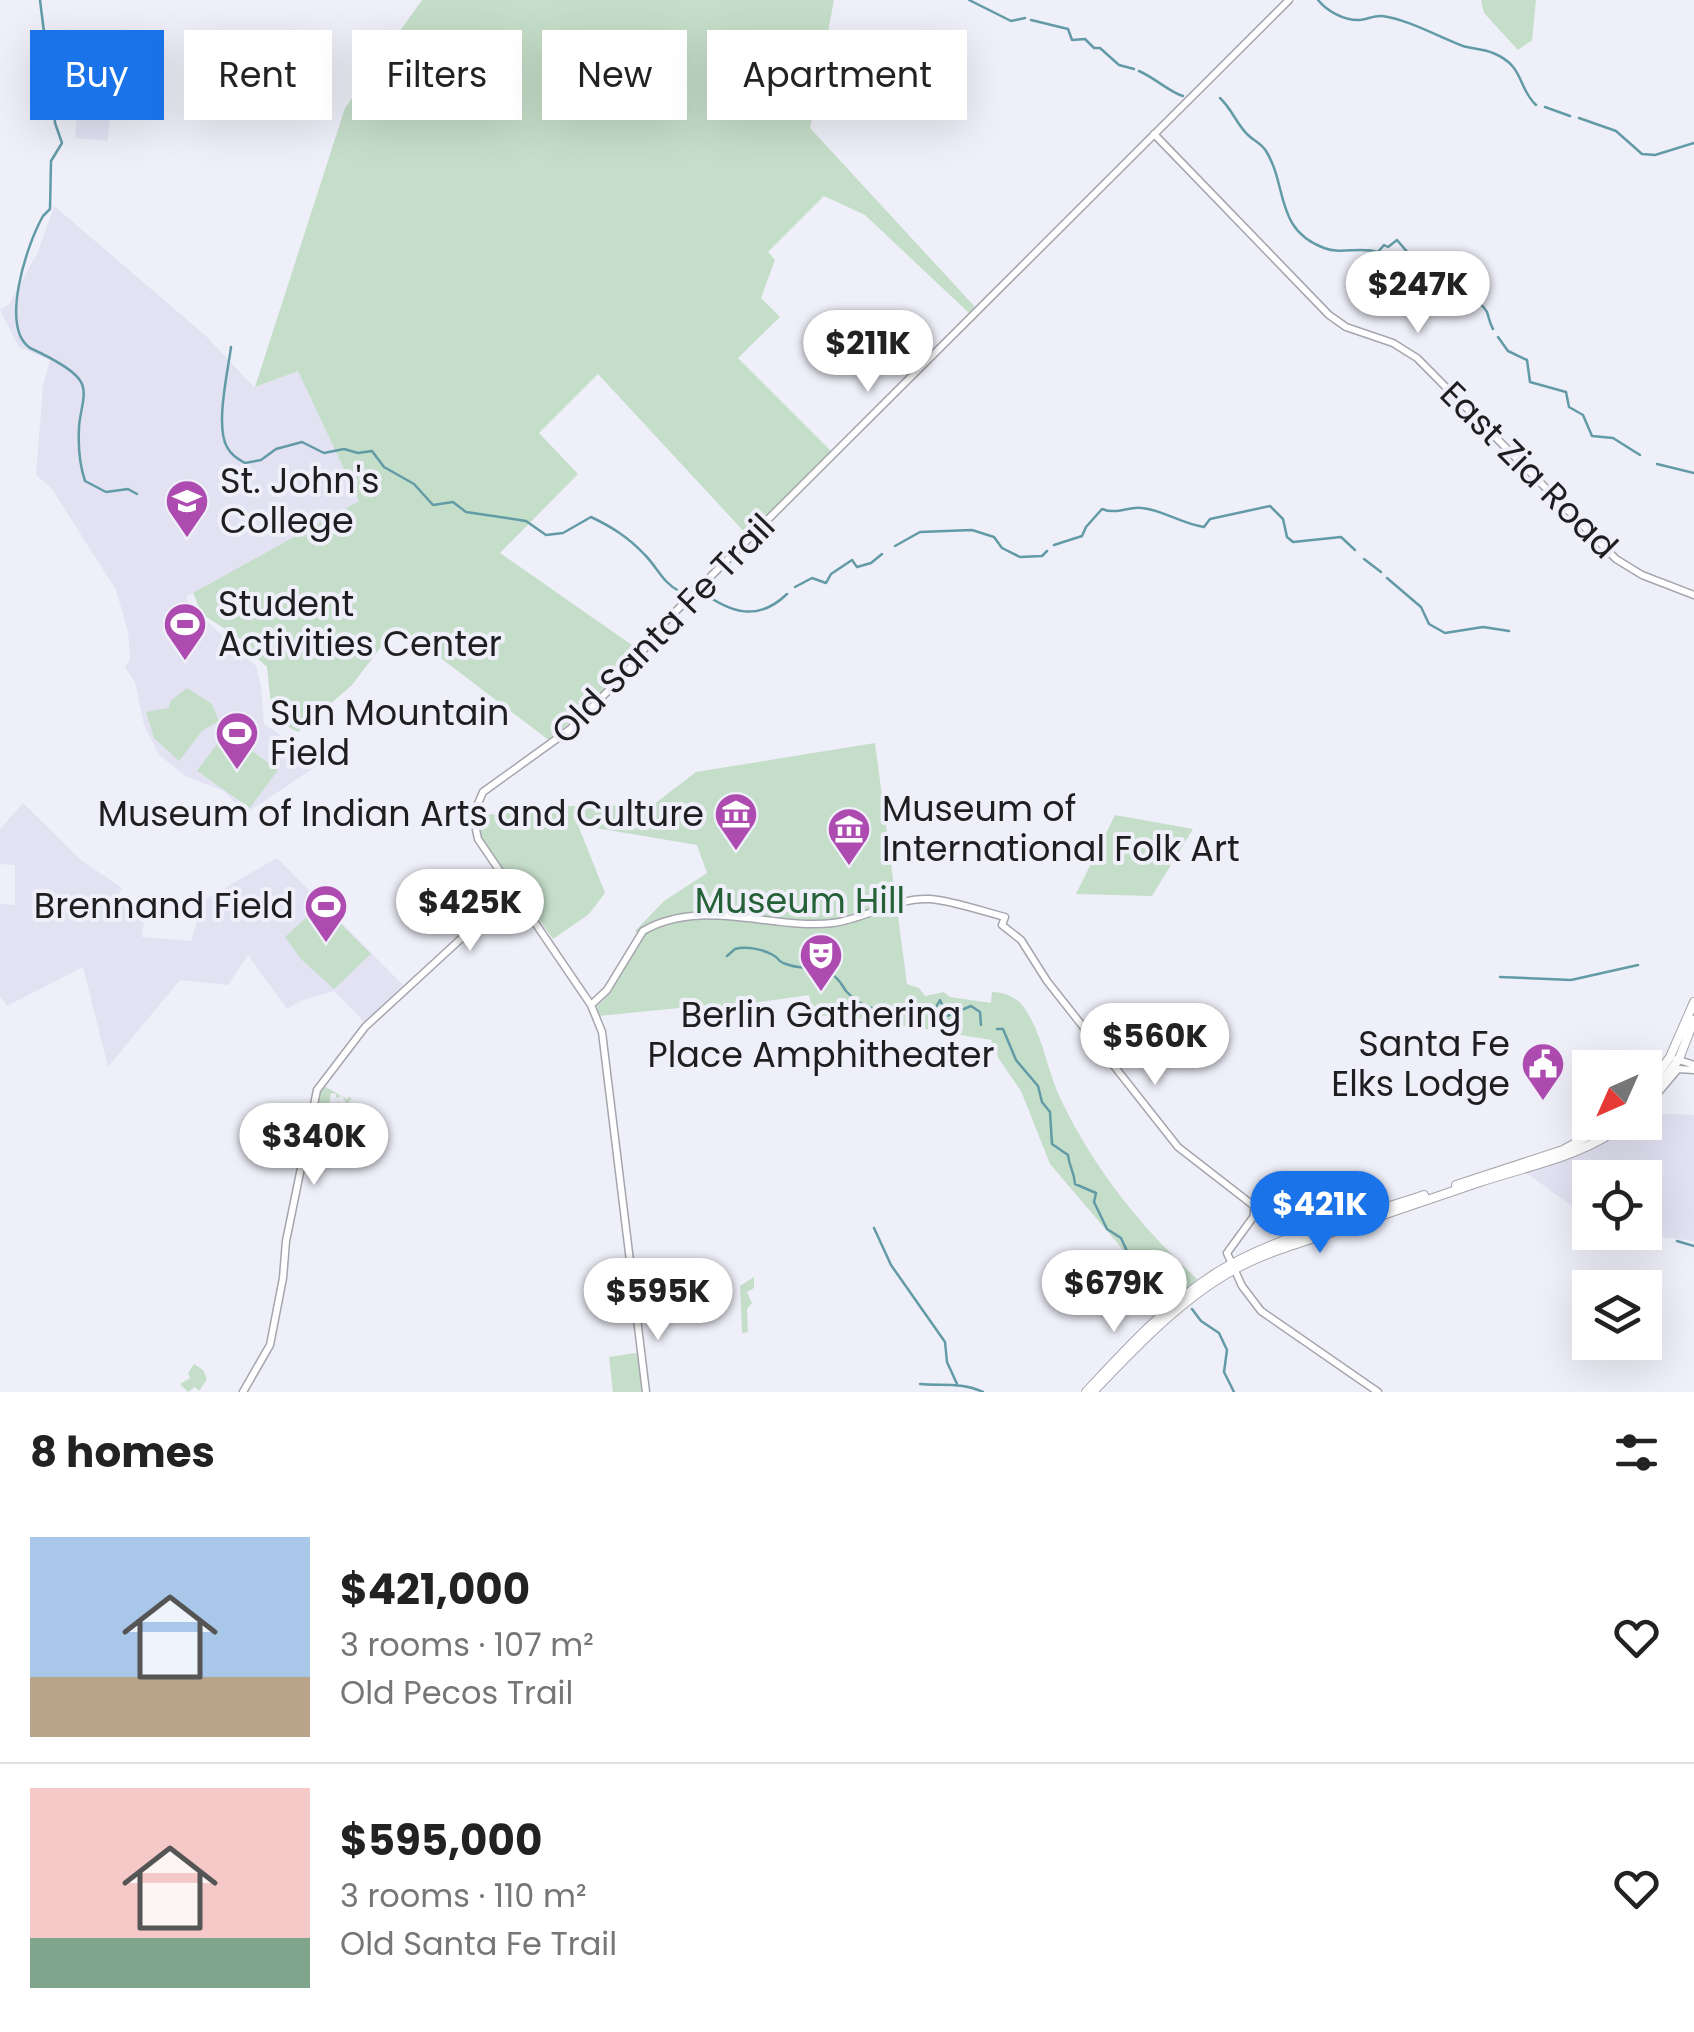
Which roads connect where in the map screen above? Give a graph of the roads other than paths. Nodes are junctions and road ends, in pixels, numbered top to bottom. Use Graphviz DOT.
graph roads {
  1 [pos="1289,0"];
  2 [pos="1154,134"];
  3 [pos="1694,595"];
  4 [pos="525,907"];
  5 [pos="1694,1002"];
  6 [pos="592,1005"];
  7 [pos="1694,1020"];
  8 [pos="1679,1059"];
  9 [pos="1694,1068"];
  10 [pos="1662,1071"];
  11 [pos="1662,1080"];
  12 [pos="1662,1085"];
  13 [pos="1583,1140"];
  14 [pos="1603,1140"];
  15 [pos="1233,1267"];
  16 [pos="242,1392"];
  17 [pos="646,1392"];
  18 [pos="1086,1392"];
  19 [pos="1093,1392"];
  20 [pos="1378,1392"];
  1 -- 2 [label="street, Old Santa Fe Trail"];
  2 -- 3 [label="street, East Zia Road"];
  2 -- 4 [label="street, Old Santa Fe Trail"];
  4 -- 6 [label="street, Old Santa Fe Trail"];
  4 -- 16 [label="street"];
  5 -- 10 [label="main road"];
  6 -- 15 [label="street"];
  6 -- 17 [label="street, Old Santa Fe Trail"];
  7 -- 8 [label="main road"];
  8 -- 9 [label="street"];
  8 -- 11 [label="main road"];
  9 -- 12 [label="street"];
  13 -- 15 [label="main road"];
  14 -- 15 [label="main road"];
  15 -- 18 [label="main road"];
  15 -- 19 [label="main road"];
  15 -- 20 [label="street"];
}
